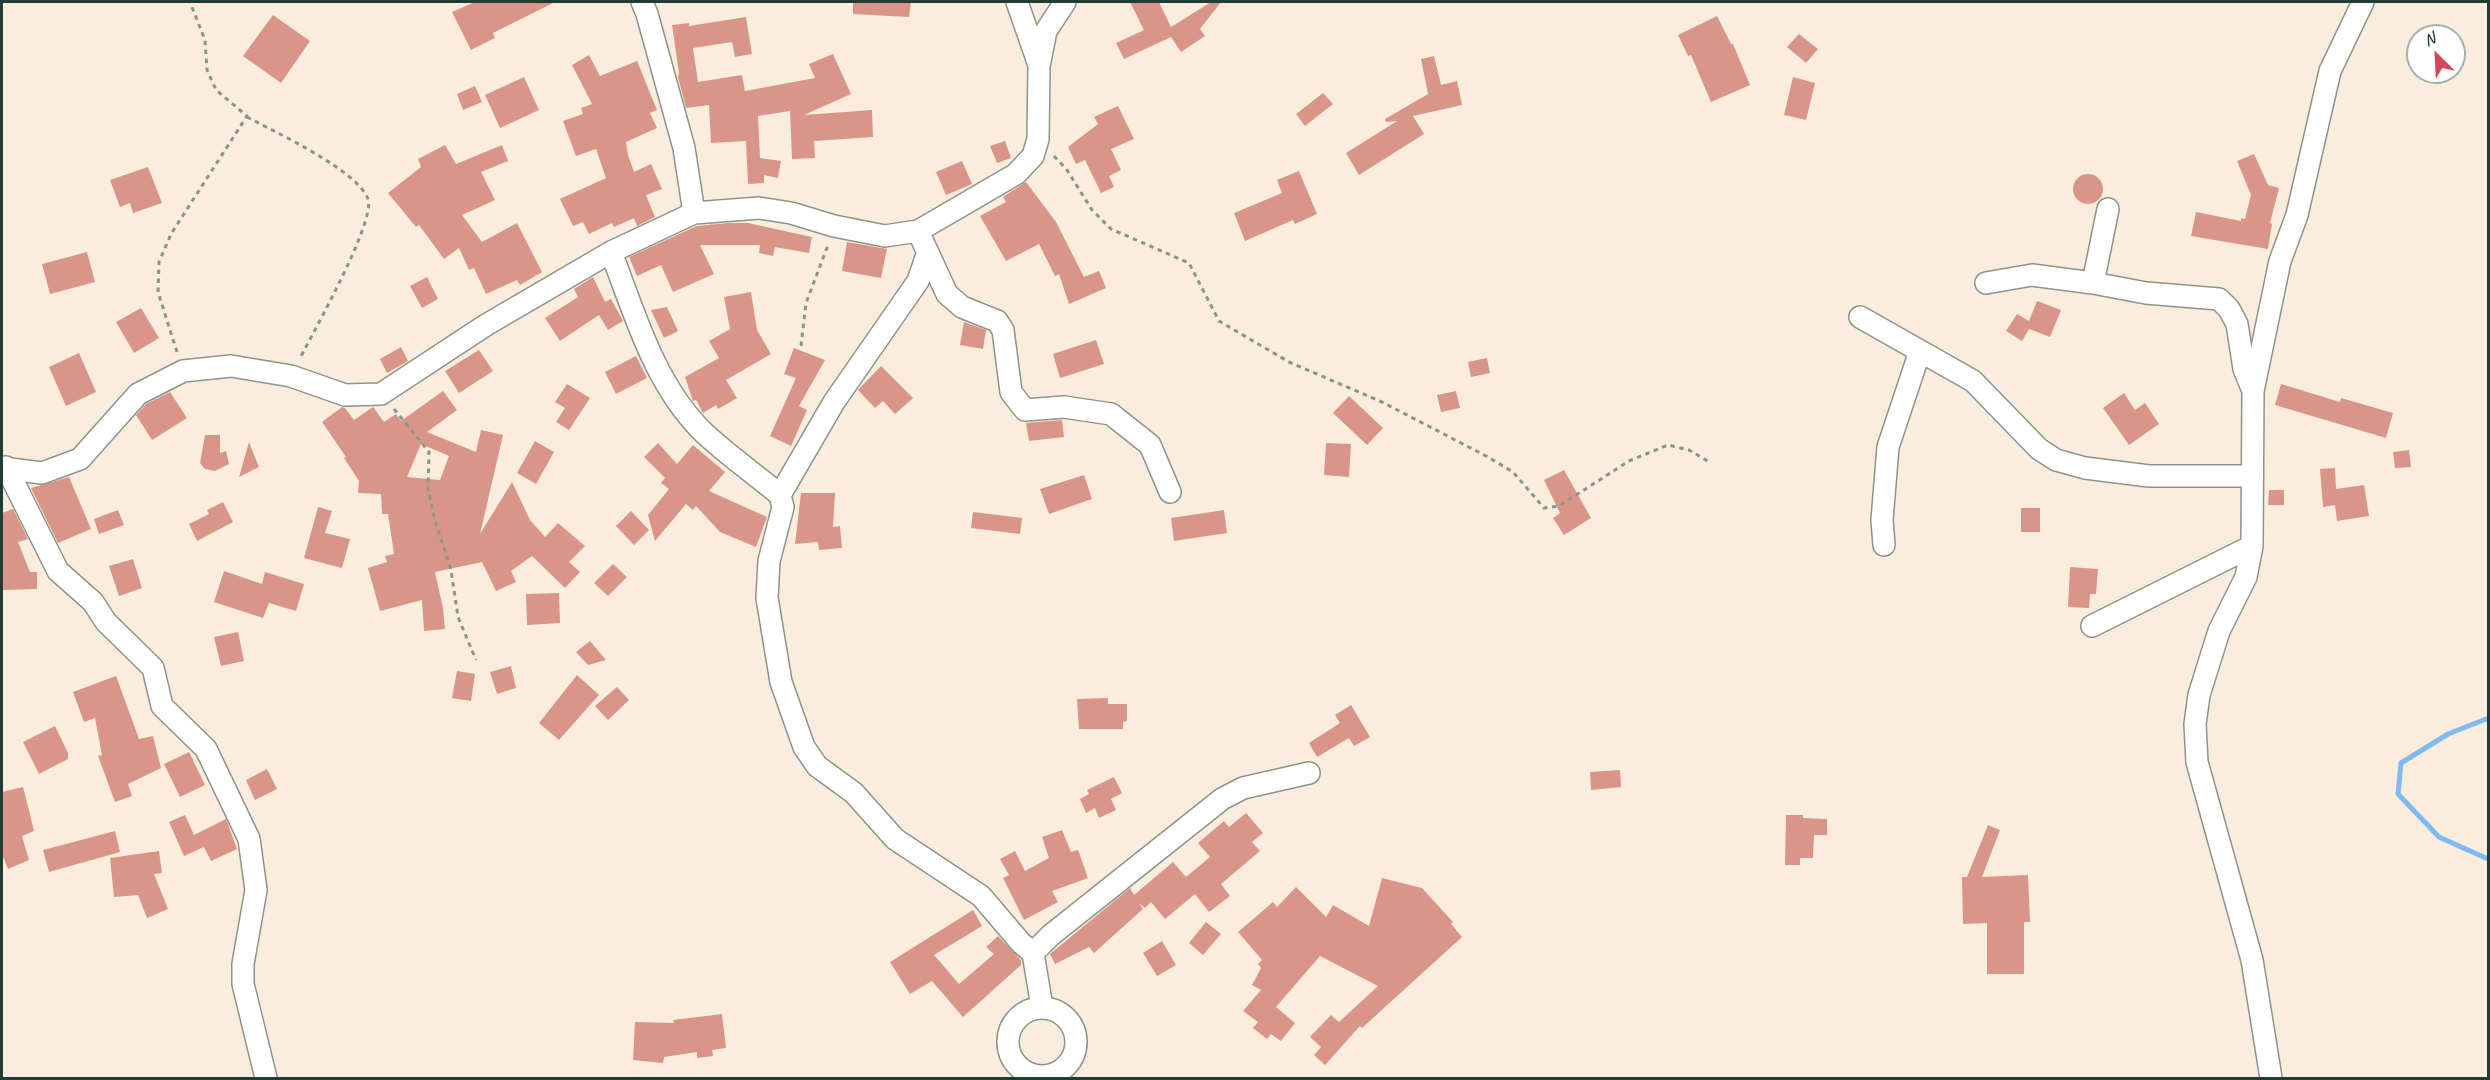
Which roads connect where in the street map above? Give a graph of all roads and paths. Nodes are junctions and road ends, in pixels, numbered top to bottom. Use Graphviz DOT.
graph roads {
  1 [pos="190,2"];
  2 [pos="642,2"];
  3 [pos="1017,2"];
  4 [pos="1065,2"];
  5 [pos="2363,2"];
  6 [pos="1039,66"];
  7 [pos="247,116"];
  8 [pos="1038,139"];
  9 [pos="2108,209"];
  10 [pos="694,213"];
  11 [pos="834,226"];
  12 [pos="918,231"];
  13 [pos="611,252"];
  14 [pos="927,255"];
  15 [pos="1986,283"];
  16 [pos="2093,283"];
  17 [pos="1860,317"];
  18 [pos="801,346"];
  19 [pos="1920,351"];
  20 [pos="183,371"];
  21 [pos="291,376"];
  22 [pos="2253,391"];
  23 [pos="381,394"];
  24 [pos="1711,463"];
  25 [pos="4,468"];
  26 [pos="2252,476"];
  27 [pos="1170,492"];
  28 [pos="780,495"];
  29 [pos="1884,545"];
  30 [pos="2252,546"];
  31 [pos="2092,626"];
  32 [pos="476,660"];
  33 [pos="1309,773"];
  34 [pos="1033,953"];
  35 [pos="1042,1007"];
  36 [pos="1054,1077"];
  37 [pos="266,1078"];
  38 [pos="2271,1078"];
  1 -- 7 [label="path"];
  2 -- 10 [label="street"];
  3 -- 6 [label="street"];
  4 -- 6 [label="street"];
  5 -- 22 [label="street"];
  6 -- 8 [label="street"];
  7 -- 20 [label="path"];
  7 -- 21 [label="path"];
  8 -- 12 [label="street"];
  8 -- 24 [label="path"];
  9 -- 16 [label="street"];
  10 -- 11 [label="street"];
  10 -- 13 [label="street"];
  11 -- 12 [label="street"];
  11 -- 18 [label="path"];
  12 -- 14 [label="street"];
  13 -- 23 [label="street"];
  13 -- 28 [label="street"];
  14 -- 27 [label="street"];
  14 -- 28 [label="street"];
  15 -- 16 [label="street"];
  16 -- 22 [label="street"];
  17 -- 19 [label="street"];
  19 -- 26 [label="street"];
  19 -- 29 [label="street"];
  20 -- 21 [label="street"];
  20 -- 25 [label="street"];
  21 -- 23 [label="street"];
  22 -- 26 [label="street"];
  23 -- 32 [label="path"];
  25 -- 37 [label="street"];
  26 -- 30 [label="street"];
  28 -- 34 [label="street"];
  30 -- 31 [label="street"];
  30 -- 38 [label="street"];
  33 -- 34 [label="street"];
  34 -- 35 [label="street"];
  35 -- 36 [label="street"];
  35 -- 36 [label="street"];
}
